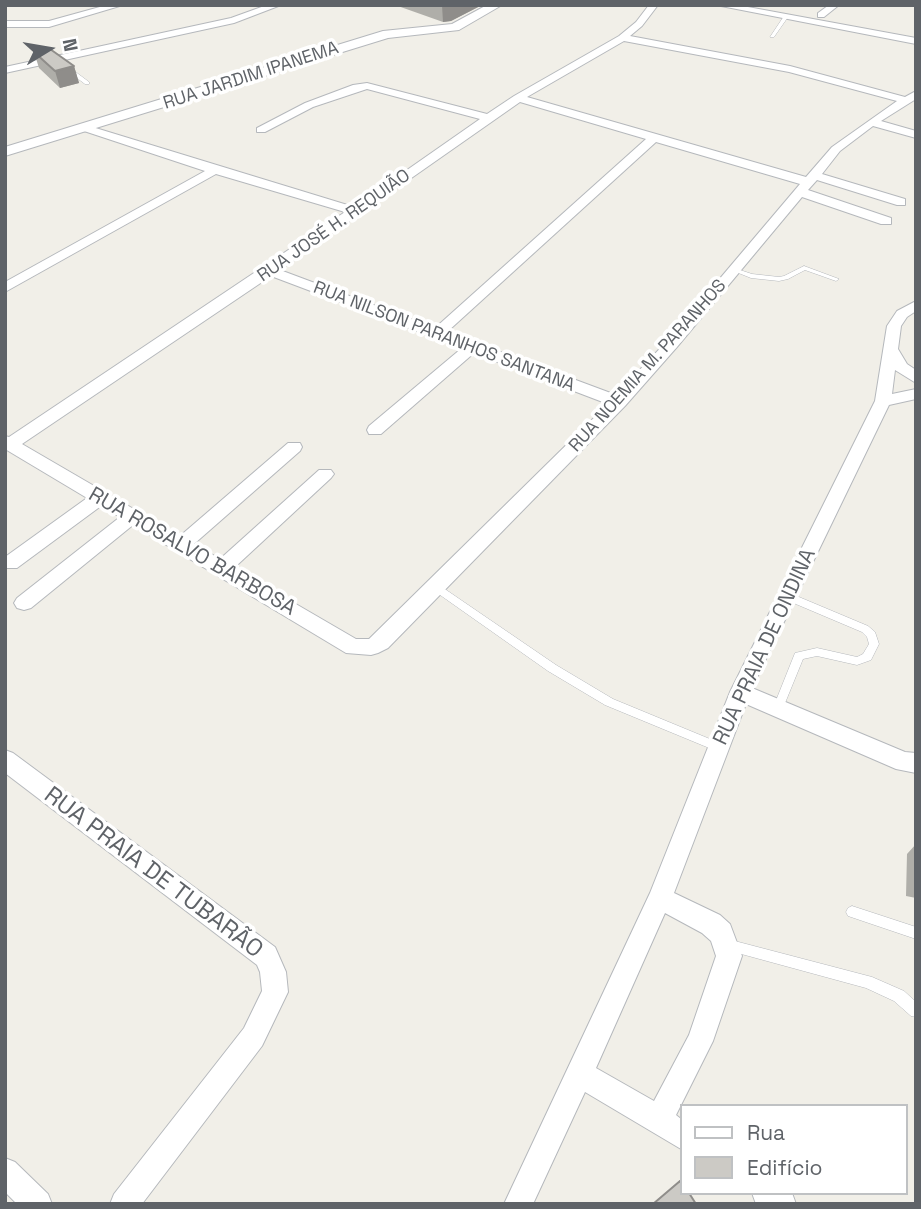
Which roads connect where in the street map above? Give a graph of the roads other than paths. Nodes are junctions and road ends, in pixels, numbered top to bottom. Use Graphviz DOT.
graph roads {
  1 [pos="119,5"];
  2 [pos="496,5"];
  3 [pos="654,5"];
  4 [pos="720,5"];
  5 [pos="835,5"];
  6 [pos="273,6"];
  7 [pos="821,15"];
  8 [pos="786,17"];
  9 [pos="5,23"];
  10 [pos="772,36"];
  11 [pos="622,38"];
  12 [pos="916,41"];
  13 [pos="55,59"];
  14 [pos="5,70"];
  15 [pos="87,83"];
  16 [pos="518,98"];
  17 [pos="906,103"];
  18 [pos="489,118"];
  19 [pos="871,122"];
  20 [pos="85,128"];
  21 [pos="261,130"];
  22 [pos="916,135"];
  23 [pos="652,139"];
  24 [pos="5,152"];
  25 [pos="215,170"];
  26 [pos="807,183"];
  27 [pos="901,202"];
  28 [pos="354,211"];
  29 [pos="886,221"];
  30 [pos="734,270"];
  31 [pos="270,271"];
  32 [pos="836,279"];
  33 [pos="5,288"];
  34 [pos="916,305"];
  35 [pos="436,335"];
  36 [pos="471,348"];
  37 [pos="892,351"];
  38 [pos="916,378"];
  39 [pos="916,394"];
  40 [pos="883,401"];
  41 [pos="619,402"];
  42 [pos="375,429"];
  43 [pos="8,442"];
  44 [pos="294,447"];
  45 [pos="325,474"];
  46 [pos="99,498"];
  47 [pos="132,517"];
  48 [pos="181,545"];
  49 [pos="10,563"];
  50 [pos="222,568"];
  51 [pos="436,587"];
  52 [pos="787,596"];
  53 [pos="24,603"];
  54 [pos="381,642"];
  55 [pos="740,692"];
  56 [pos="778,708"];
  57 [pos="718,747"];
  58 [pos="5,760"];
  59 [pos="916,763"];
  60 [pos="660,898"];
  61 [pos="852,912"];
  62 [pos="916,933"];
  63 [pos="727,945"];
  64 [pos="916,1011"];
  65 [pos="580,1074"];
  66 [pos="670,1128"];
  67 [pos="5,1172"];
  68 [pos="38,1204"];
  69 [pos="124,1204"];
  70 [pos="518,1204"];
  1 -- 9 [label="street"];
  2 -- 20 [label="street, RUA JARDIM IPANEMA"];
  3 -- 11 [label="street, RUA JOSÉ H. REQUIÃO"];
  4 -- 8 [label="street"];
  5 -- 7 [label="street"];
  6 -- 13 [label="street"];
  8 -- 10 [label="lane"];
  8 -- 12 [label="street"];
  11 -- 16 [label="street, RUA JOSÉ H. REQUIÃO"];
  11 -- 17 [label="street"];
  13 -- 14 [label="street"];
  13 -- 15 [label="lane"];
  16 -- 18 [label="street, RUA JOSÉ H. REQUIÃO"];
  16 -- 23 [label="street"];
  17 -- 19 [label="street, RUA NOEMIA M. PARANHOS"];
  18 -- 21 [label="street"];
  18 -- 28 [label="street, RUA JOSÉ H. REQUIÃO"];
  19 -- 22 [label="street"];
  19 -- 26 [label="street, RUA NOEMIA M. PARANHOS"];
  20 -- 24 [label="street, RUA JARDIM IPANEMA"];
  20 -- 25 [label="street"];
  23 -- 26 [label="street"];
  23 -- 35 [label="street"];
  25 -- 28 [label="street"];
  25 -- 33 [label="street"];
  26 -- 27 [label="street"];
  26 -- 29 [label="street"];
  26 -- 30 [label="street, RUA NOEMIA M. PARANHOS"];
  28 -- 31 [label="street, RUA JOSÉ H. REQUIÃO"];
  30 -- 32 [label="lane"];
  30 -- 41 [label="street, RUA NOEMIA M. PARANHOS"];
  31 -- 35 [label="street, RUA NILSON PARANHOS SANTANA"];
  31 -- 43 [label="street, RUA JOSÉ H. REQUIÃO"];
  34 -- 37 [label="street, RUA PRAIA DE ONDINA"];
  35 -- 36 [label="street, RUA NILSON PARANHOS SANTANA"];
  36 -- 41 [label="street, RUA NILSON PARANHOS SANTANA"];
  36 -- 42 [label="street"];
  37 -- 38 [label="street"];
  37 -- 40 [label="street, RUA PRAIA DE ONDINA"];
  39 -- 40 [label="street"];
  40 -- 52 [label="street, RUA PRAIA DE ONDINA"];
  41 -- 51 [label="street, RUA NOEMIA M. PARANHOS"];
  43 -- 46 [label="street, RUA ROSALVO BARBOSA"];
  44 -- 48 [label="street"];
  45 -- 50 [label="street"];
  46 -- 47 [label="street, RUA ROSALVO BARBOSA"];
  46 -- 49 [label="street"];
  47 -- 48 [label="street, RUA ROSALVO BARBOSA"];
  47 -- 53 [label="street"];
  48 -- 50 [label="street, RUA ROSALVO BARBOSA"];
  50 -- 54 [label="street, RUA ROSALVO BARBOSA"];
  51 -- 54 [label="street, RUA NOEMIA M. PARANHOS"];
  51 -- 57 [label="lane"];
  52 -- 55 [label="street, RUA PRAIA DE ONDINA"];
  52 -- 56 [label="lane"];
  55 -- 56 [label="street"];
  55 -- 57 [label="street, RUA PRAIA DE ONDINA"];
  56 -- 59 [label="street"];
  57 -- 60 [label="street, RUA PRAIA DE ONDINA"];
  58 -- 69 [label="street, RUA PRAIA DE TUBARÃO"];
  60 -- 63 [label="street"];
  60 -- 65 [label="street"];
  61 -- 62 [label="lane"];
  63 -- 64 [label="lane"];
  63 -- 66 [label="street"];
  65 -- 66 [label="street"];
  65 -- 70 [label="street"];
  67 -- 68 [label="street"];
}
